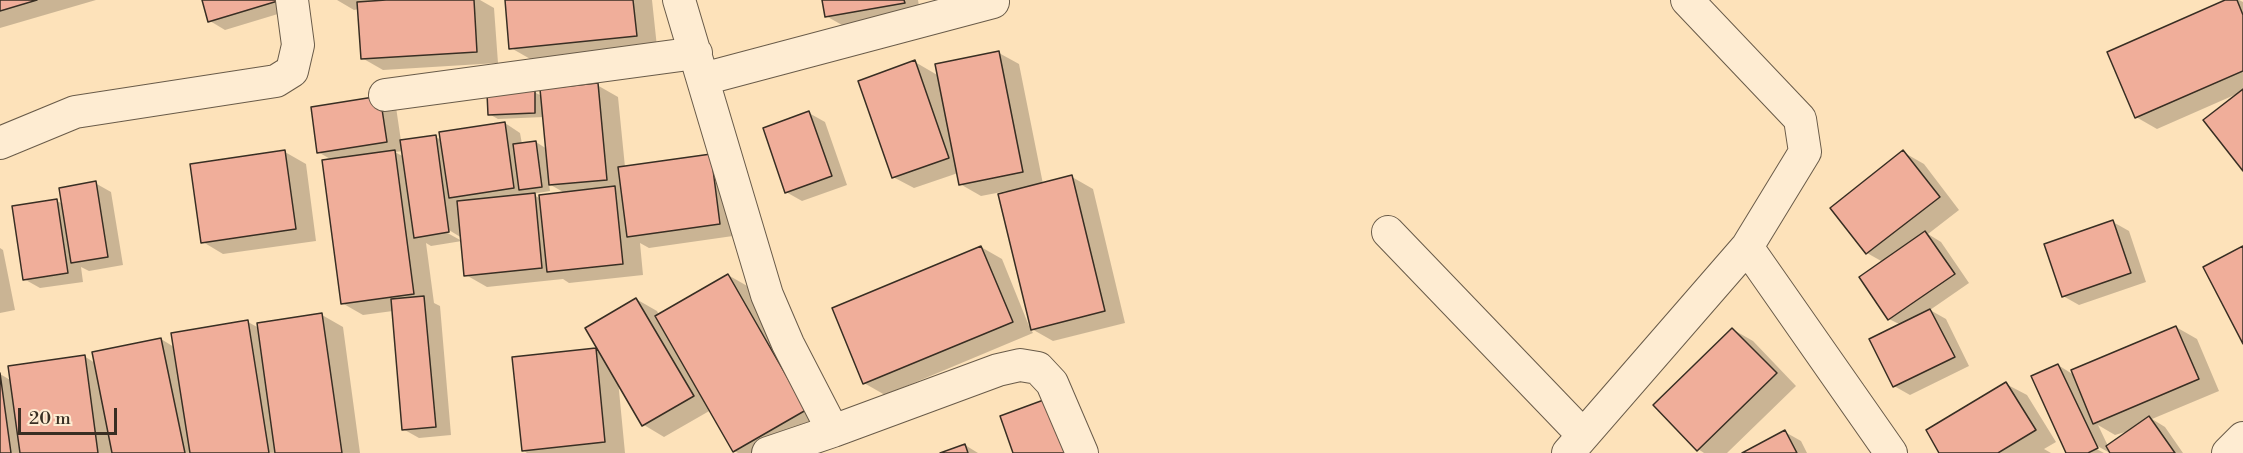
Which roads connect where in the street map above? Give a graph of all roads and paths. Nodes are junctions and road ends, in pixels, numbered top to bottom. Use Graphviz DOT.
graph roads {
  1 [pos="292,0"];
  2 [pos="679,0"];
  3 [pos="1687,0"];
  4 [pos="993,2"];
  5 [pos="700,66"];
  6 [pos="385,95"];
  7 [pos="0,143"];
  8 [pos="1389,232"];
  9 [pos="1747,247"];
  10 [pos="833,431"];
  11 [pos="2243,438"];
  12 [pos="1575,444"];
  13 [pos="768,453"];
  14 [pos="1082,453"];
  15 [pos="1891,453"];
  16 [pos="2228,453"];
  1 -- 7 [label="street"];
  2 -- 5 [label="street"];
  3 -- 9 [label="street"];
  4 -- 5 [label="street"];
  5 -- 6 [label="street"];
  5 -- 10 [label="street"];
  8 -- 12 [label="street"];
  9 -- 12 [label="street"];
  9 -- 15 [label="street"];
  10 -- 13 [label="street"];
  10 -- 14 [label="street"];
  11 -- 16 [label="street"];
}
